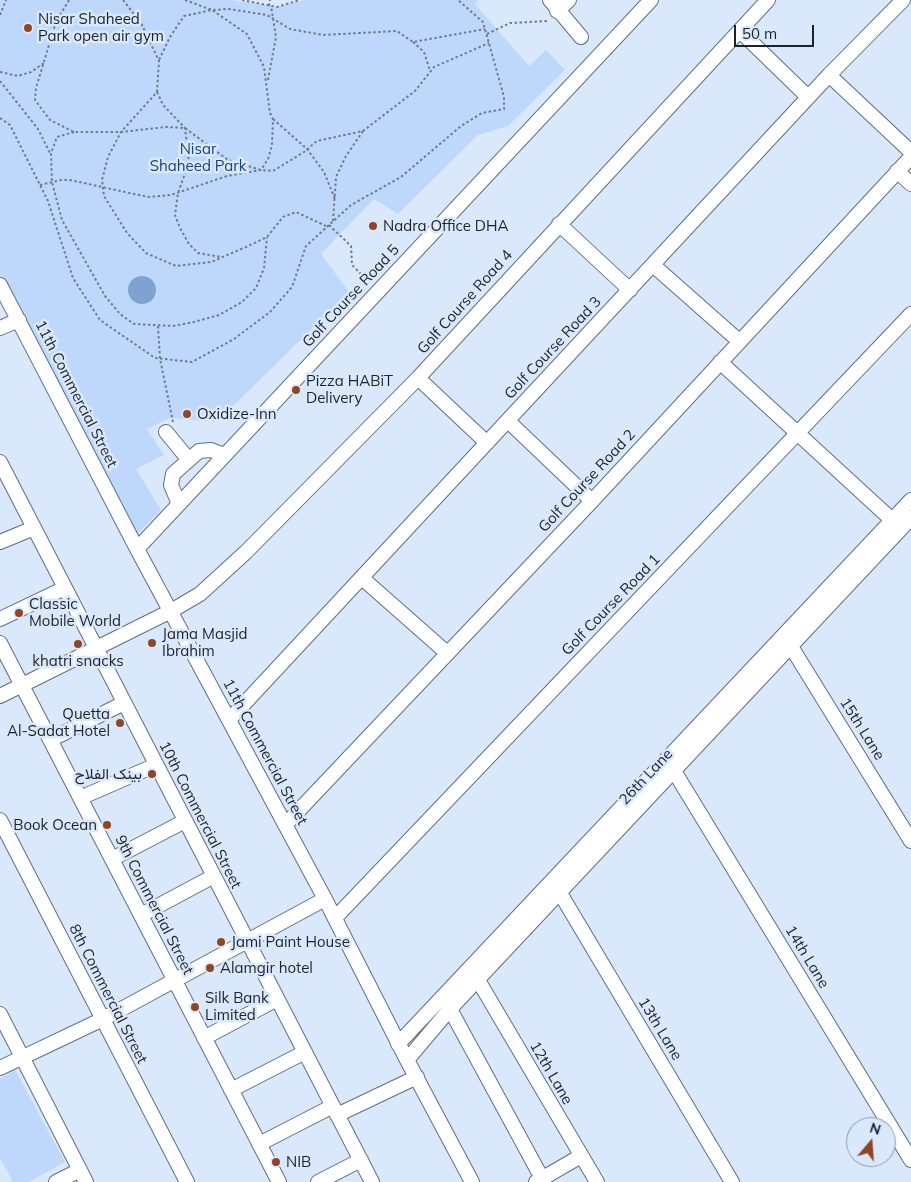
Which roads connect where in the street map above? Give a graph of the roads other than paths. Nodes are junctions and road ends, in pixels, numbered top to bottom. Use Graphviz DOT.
graph roads {
  1 [pos="569,0"];
  2 [pos="651,0"];
  3 [pos="768,0"];
  4 [pos="903,0"];
  5 [pos="554,5"];
  6 [pos="740,31"];
  7 [pos="581,37"];
  8 [pos="829,75"];
  9 [pos="808,97"];
  10 [pos="911,152"];
  11 [pos="911,157"];
  12 [pos="897,171"];
  13 [pos="911,184"];
  14 [pos="559,224"];
  15 [pos="653,265"];
  16 [pos="0,284"];
  17 [pos="630,290"];
  18 [pos="911,314"];
  19 [pos="20,320"];
  20 [pos="0,328"];
  21 [pos="740,341"];
  22 [pos="720,362"];
  23 [pos="418,378"];
  24 [pos="508,421"];
  25 [pos="166,432"];
  26 [pos="797,433"];
  27 [pos="487,443"];
  28 [pos="224,455"];
  29 [pos="189,460"];
  30 [pos="0,464"];
  31 [pos="592,500"];
  32 [pos="911,500"];
  33 [pos="178,504"];
  34 [pos="911,518"];
  35 [pos="892,520"];
  36 [pos="34,528"];
  37 [pos="0,542"];
  38 [pos="136,549"];
  39 [pos="362,578"];
  40 [pos="65,588"];
  41 [pos="172,610"];
  42 [pos="0,619"];
  43 [pos="787,641"];
  44 [pos="0,643"];
  45 [pos="95,647"];
  46 [pos="447,653"];
  47 [pos="21,684"];
  48 [pos="0,696"];
  49 [pos="124,703"];
  50 [pos="229,720"];
  51 [pos="50,740"];
  52 [pos="156,764"];
  53 [pos="674,771"];
  54 [pos="80,798"];
  55 [pos="0,820"];
  56 [pos="185,821"];
  57 [pos="285,825"];
  58 [pos="911,841"];
  59 [pos="112,860"];
  60 [pos="214,876"];
  61 [pos="560,893"];
  62 [pos="325,899"];
  63 [pos="141,915"];
  64 [pos="335,918"];
  65 [pos="248,942"];
  66 [pos="478,980"];
  67 [pos="175,981"];
  68 [pos="277,999"];
  69 [pos="450,1009"];
  70 [pos="0,1014"];
  71 [pos="103,1019"];
  72 [pos="204,1038"];
  73 [pos="398,1044"];
  74 [pos="304,1052"];
  75 [pos="22,1057"];
  76 [pos="407,1060"];
  77 [pos="0,1068"];
  78 [pos="417,1077"];
  79 [pos="231,1090"];
  80 [pos="335,1111"];
  81 [pos="259,1144"];
  82 [pos="581,1156"];
  83 [pos="361,1160"];
  84 [pos="911,1160"];
  85 [pos="83,1176"];
  86 [pos="541,1181"];
  87 [pos="56,1182"];
  88 [pos="187,1182"];
  89 [pos="278,1182"];
  90 [pos="318,1182"];
  91 [pos="372,1182"];
  92 [pos="472,1182"];
  93 [pos="597,1182"];
  94 [pos="732,1182"];
  1 -- 5 [label="street"];
  2 -- 28 [label="street, Golf Course Road 5"];
  3 -- 6 [label="street, Golf Course Road 4"];
  4 -- 8 [label="street, Golf Course Road 3"];
  5 -- 7 [label="street"];
  6 -- 9 [label="street"];
  6 -- 14 [label="street, Golf Course Road 4"];
  8 -- 9 [label="street, Golf Course Road 3"];
  8 -- 10 [label="street"];
  9 -- 15 [label="street, Golf Course Road 3"];
  11 -- 12 [label="street, Golf Course Road 2"];
  12 -- 13 [label="street"];
  12 -- 21 [label="street, Golf Course Road 2"];
  14 -- 17 [label="street"];
  14 -- 23 [label="street, Golf Course Road 4"];
  15 -- 17 [label="street, Golf Course Road 3"];
  15 -- 21 [label="street"];
  16 -- 19 [label="street, 11th Commercial Street"];
  17 -- 24 [label="street, Golf Course Road 3"];
  18 -- 26 [label="street, Golf Course Road 1"];
  19 -- 20 [label="street"];
  19 -- 38 [label="street, 11th Commercial Street"];
  21 -- 22 [label="street, Golf Course Road 2"];
  22 -- 26 [label="street"];
  22 -- 31 [label="street, Golf Course Road 2"];
  23 -- 27 [label="street"];
  23 -- 41 [label="street, Golf Course Road 4"];
  24 -- 27 [label="street, Golf Course Road 3"];
  24 -- 31 [label="street"];
  25 -- 29 [label="street"];
  26 -- 35 [label="street"];
  26 -- 64 [label="street, Golf Course Road 1"];
  27 -- 39 [label="street, Golf Course Road 3"];
  28 -- 29 [label="street"];
  28 -- 33 [label="street, Golf Course Road 5"];
  29 -- 33 [label="street"];
  30 -- 36 [label="street, 10th Commercial Street"];
  31 -- 46 [label="street, Golf Course Road 2"];
  32 -- 35 [label="street"];
  33 -- 38 [label="street, Golf Course Road 5"];
  34 -- 43 [label="street, 26th Lane"];
  35 -- 43 [label="street"];
  36 -- 37 [label="street"];
  36 -- 40 [label="street, 10th Commercial Street"];
  38 -- 41 [label="street, 11th Commercial Street"];
  39 -- 46 [label="street"];
  39 -- 50 [label="street, Golf Course Road 3"];
  40 -- 42 [label="street"];
  40 -- 45 [label="street, 10th Commercial Street"];
  41 -- 45 [label="street, Golf Course Road 4"];
  41 -- 50 [label="street, 11th Commercial Street"];
  43 -- 53 [label="street, 26th Lane"];
  43 -- 58 [label="street, 15th Lane"];
  43 -- 73 [label="street"];
  44 -- 47 [label="street, 9th Commercial Street"];
  45 -- 47 [label="street, Golf Course Road 4"];
  45 -- 49 [label="street, 10th Commercial Street"];
  46 -- 57 [label="street, Golf Course Road 2"];
  47 -- 48 [label="street, Golf Course Road 4"];
  47 -- 51 [label="street, 9th Commercial Street"];
  49 -- 51 [label="street"];
  49 -- 52 [label="street, 10th Commercial Street"];
  50 -- 57 [label="street, 11th Commercial Street"];
  51 -- 54 [label="street, 9th Commercial Street"];
  52 -- 54 [label="street"];
  52 -- 56 [label="street, 10th Commercial Street"];
  53 -- 61 [label="street, 26th Lane"];
  53 -- 84 [label="street, 14th Lane"];
  54 -- 59 [label="street, 9th Commercial Street"];
  55 -- 71 [label="street, 8th Commercial Street"];
  56 -- 59 [label="street"];
  56 -- 60 [label="street, 10th Commercial Street"];
  57 -- 62 [label="street, 11th Commercial Street"];
  59 -- 63 [label="street, 9th Commercial Street"];
  60 -- 63 [label="street"];
  60 -- 65 [label="street, 10th Commercial Street"];
  61 -- 66 [label="street, 26th Lane"];
  61 -- 94 [label="street, 13th Lane"];
  62 -- 64 [label="street, 11th Commercial Street"];
  62 -- 65 [label="street"];
  63 -- 67 [label="street, 9th Commercial Street"];
  64 -- 73 [label="street, 11th Commercial Street"];
  65 -- 67 [label="street"];
  65 -- 68 [label="street, 10th Commercial Street"];
  66 -- 69 [label="street, 26th Lane"];
  66 -- 82 [label="street, 12th Lane"];
  67 -- 71 [label="street"];
  67 -- 72 [label="street, 9th Commercial Street"];
  68 -- 72 [label="street"];
  68 -- 74 [label="street, 10th Commercial Street"];
  69 -- 76 [label="street, 26th Lane"];
  69 -- 86 [label="street"];
  70 -- 75 [label="street"];
  71 -- 75 [label="street"];
  71 -- 88 [label="street, 8th Commercial Street"];
  72 -- 79 [label="street, 9th Commercial Street"];
  73 -- 76 [label="street, 11th Commercial Street"];
  74 -- 79 [label="street"];
  74 -- 80 [label="street, 10th Commercial Street"];
  75 -- 77 [label="street"];
  75 -- 85 [label="street"];
  76 -- 78 [label="street, 11th Commercial Street"];
  78 -- 80 [label="street"];
  78 -- 92 [label="street, 11th Commercial Street"];
  79 -- 81 [label="street, 9th Commercial Street"];
  80 -- 81 [label="street"];
  80 -- 83 [label="street, 10th Commercial Street"];
  81 -- 89 [label="street, 9th Commercial Street"];
  82 -- 86 [label="street"];
  82 -- 93 [label="street, 12th Lane"];
  83 -- 90 [label="street"];
  83 -- 91 [label="street, 10th Commercial Street"];
  85 -- 87 [label="street"];
}
